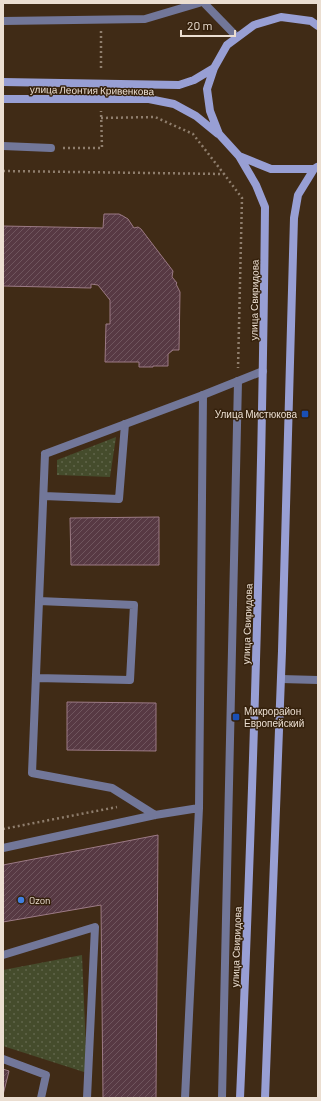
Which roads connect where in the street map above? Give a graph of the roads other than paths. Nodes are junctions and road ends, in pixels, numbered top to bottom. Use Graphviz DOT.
graph roads {
  1 [pos="199,3"];
  2 [pos="204,3"];
  3 [pos="3,21"];
  4 [pos="318,26"];
  5 [pos="237,37"];
  6 [pos="214,68"];
  7 [pos="3,82"];
  8 [pos="3,99"];
  9 [pos="219,134"];
  10 [pos="3,146"];
  11 [pos="50,148"];
  12 [pos="239,156"];
  13 [pos="316,168"];
  14 [pos="263,371"];
  15 [pos="238,382"];
  16 [pos="203,395"];
  17 [pos="126,424"];
  18 [pos="44,496"];
  19 [pos="39,601"];
  20 [pos="36,678"];
  21 [pos="280,679"];
  22 [pos="318,680"];
  23 [pos="198,808"];
  24 [pos="155,815"];
  25 [pos="3,848"];
  26 [pos="3,955"];
  27 [pos="3,1059"];
  28 [pos="41,1098"];
  29 [pos="87,1098"];
  30 [pos="185,1098"];
  31 [pos="222,1098"];
  32 [pos="240,1098"];
  33 [pos="265,1098"];
  1 -- 3 [label="street"];
  2 -- 5 [label="street"];
  4 -- 5 [label="street"];
  5 -- 6 [label="street"];
  6 -- 7 [label="street, улица Леонтия Кривенкова"];
  6 -- 9 [label="street"];
  8 -- 9 [label="street, улица Леонтия Кривенкова"];
  9 -- 12 [label="street"];
  10 -- 11 [label="street"];
  12 -- 13 [label="street"];
  12 -- 14 [label="street, улица Свиридова"];
  13 -- 21 [label="street"];
  14 -- 15 [label="street"];
  14 -- 32 [label="street, улица Свиридова"];
  15 -- 16 [label="street"];
  15 -- 31 [label="street"];
  16 -- 17 [label="street"];
  16 -- 23 [label="street"];
  17 -- 18 [label="street"];
  17 -- 18 [label="street"];
  18 -- 19 [label="street"];
  19 -- 20 [label="street"];
  19 -- 20 [label="street"];
  20 -- 24 [label="street"];
  21 -- 22 [label="street"];
  21 -- 33 [label="street"];
  23 -- 24 [label="street"];
  23 -- 30 [label="street"];
  24 -- 25 [label="street"];
  26 -- 29 [label="street"];
  27 -- 28 [label="street"];
}
